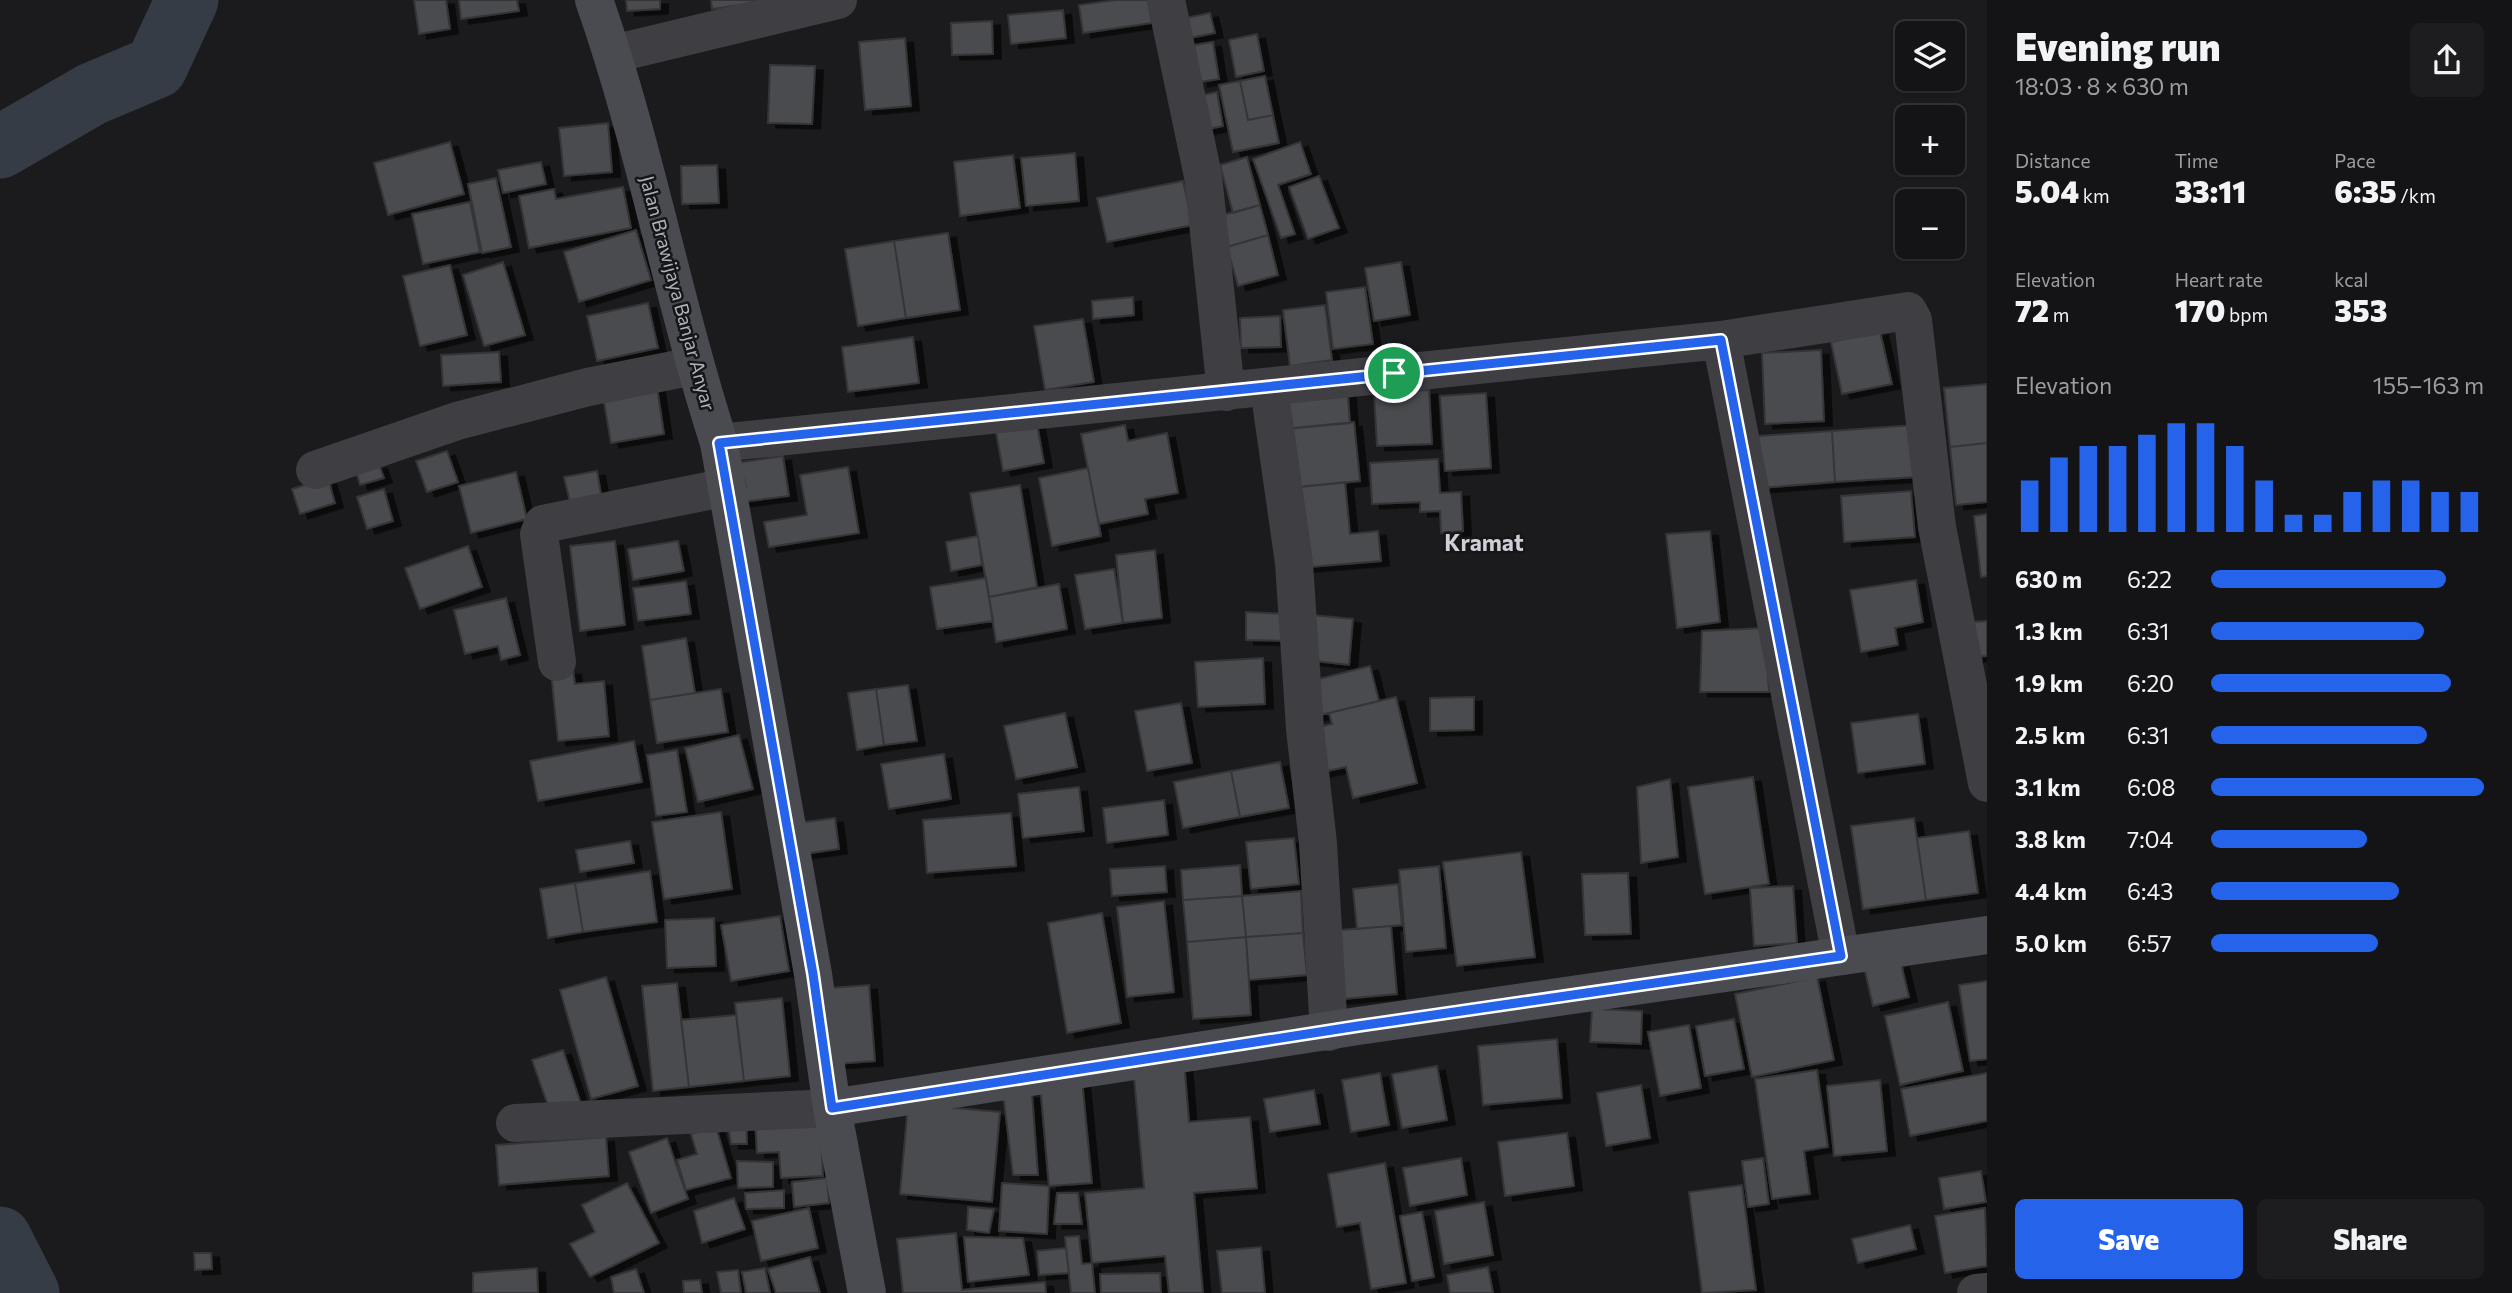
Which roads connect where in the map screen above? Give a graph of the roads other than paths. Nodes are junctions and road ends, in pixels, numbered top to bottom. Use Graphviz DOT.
graph roads {
  1 [pos="594,0"];
  2 [pos="838,0"];
  3 [pos="1166,0"];
  4 [pos="613,54"];
  5 [pos="1721,340"];
  6 [pos="694,366"];
  7 [pos="1269,388"];
  8 [pos="1226,392"];
  9 [pos="719,443"];
  10 [pos="315,470"];
  11 [pos="728,487"];
  12 [pos="557,662"];
  13 [pos="1987,783"];
  14 [pos="1987,935"];
  15 [pos="1841,956"];
  16 [pos="1329,1032"];
  17 [pos="832,1108"];
  18 [pos="515,1123"];
  19 [pos="1987,1292"];
  20 [pos="867,1293"];
  21 [pos="1976,1293"];
  1 -- 4 [label="street, Jalan Brawijaya Banjar Anyar"];
  2 -- 4 [label="street"];
  3 -- 8 [label="street"];
  4 -- 6 [label="street, Jalan Brawijaya Banjar Anyar"];
  5 -- 7 [label="street"];
  5 -- 13 [label="street"];
  5 -- 15 [label="street"];
  6 -- 9 [label="street, Jalan Brawijaya Banjar Anyar"];
  6 -- 10 [label="street"];
  7 -- 8 [label="street"];
  7 -- 16 [label="street"];
  8 -- 9 [label="street"];
  9 -- 11 [label="street, Jalan Brawijaya Banjar Anyar"];
  11 -- 12 [label="street"];
  11 -- 17 [label="street, Jalan Brawijaya Banjar Anyar"];
  14 -- 15 [label="street"];
  15 -- 16 [label="street"];
  16 -- 17 [label="street"];
  17 -- 18 [label="street"];
  17 -- 20 [label="street, Jalan Brawijaya Banjar Anyar"];
  19 -- 21 [label="street"];
}
